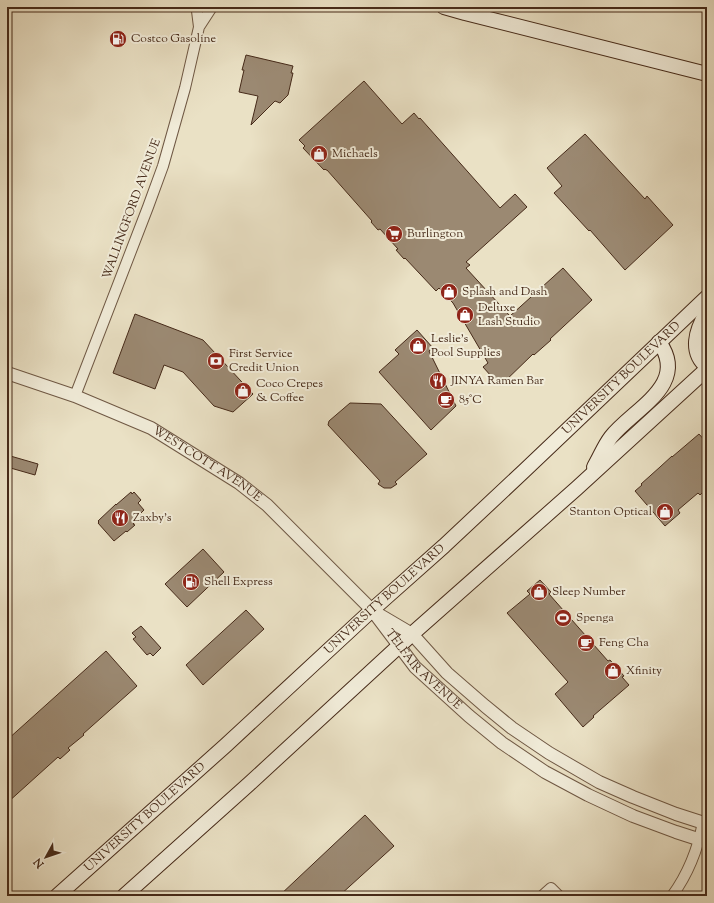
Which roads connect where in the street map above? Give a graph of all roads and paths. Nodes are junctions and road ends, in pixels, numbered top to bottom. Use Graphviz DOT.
graph roads {
  1 [pos="198,7"];
  2 [pos="212,7"];
  3 [pos="444,7"];
  4 [pos="200,27"];
  5 [pos="707,74"];
  6 [pos="707,297"];
  7 [pos="707,312"];
  8 [pos="659,342"];
  9 [pos="707,368"];
  10 [pos="7,372"];
  11 [pos="75,396"];
  12 [pos="588,478"];
  13 [pos="372,610"];
  14 [pos="412,634"];
  15 [pos="400,646"];
  16 [pos="705,823"];
  17 [pos="703,841"];
  18 [pos="57,896"];
  19 [pos="124,896"];
  20 [pos="542,896"];
  21 [pos="559,896"];
  22 [pos="672,896"];
  1 -- 4 [label="street, WALLINGFORD AVENUE"];
  2 -- 4 [label="street, WALLINGFORD AVENUE"];
  3 -- 5 [label="main road"];
  4 -- 11 [label="street, WALLINGFORD AVENUE"];
  6 -- 8 [label="main road, UNIVERSITY BOULEVARD"];
  7 -- 9 [label="main road"];
  8 -- 12 [label="main road"];
  8 -- 13 [label="main road, UNIVERSITY BOULEVARD"];
  9 -- 12 [label="main road"];
  10 -- 11 [label="street, WESTCOTT AVENUE"];
  11 -- 13 [label="street, WESTCOTT AVENUE"];
  12 -- 14 [label="main road"];
  13 -- 14 [label="street, TELFAIR AVENUE"];
  13 -- 15 [label="street, TELFAIR AVENUE"];
  13 -- 18 [label="main road, UNIVERSITY BOULEVARD"];
  14 -- 15 [label="main road"];
  14 -- 16 [label="street, TELFAIR AVENUE"];
  15 -- 17 [label="street, TELFAIR AVENUE"];
  15 -- 19 [label="main road"];
  16 -- 17 [label="street"];
  17 -- 22 [label="street"];
  20 -- 21 [label="street"];
}
